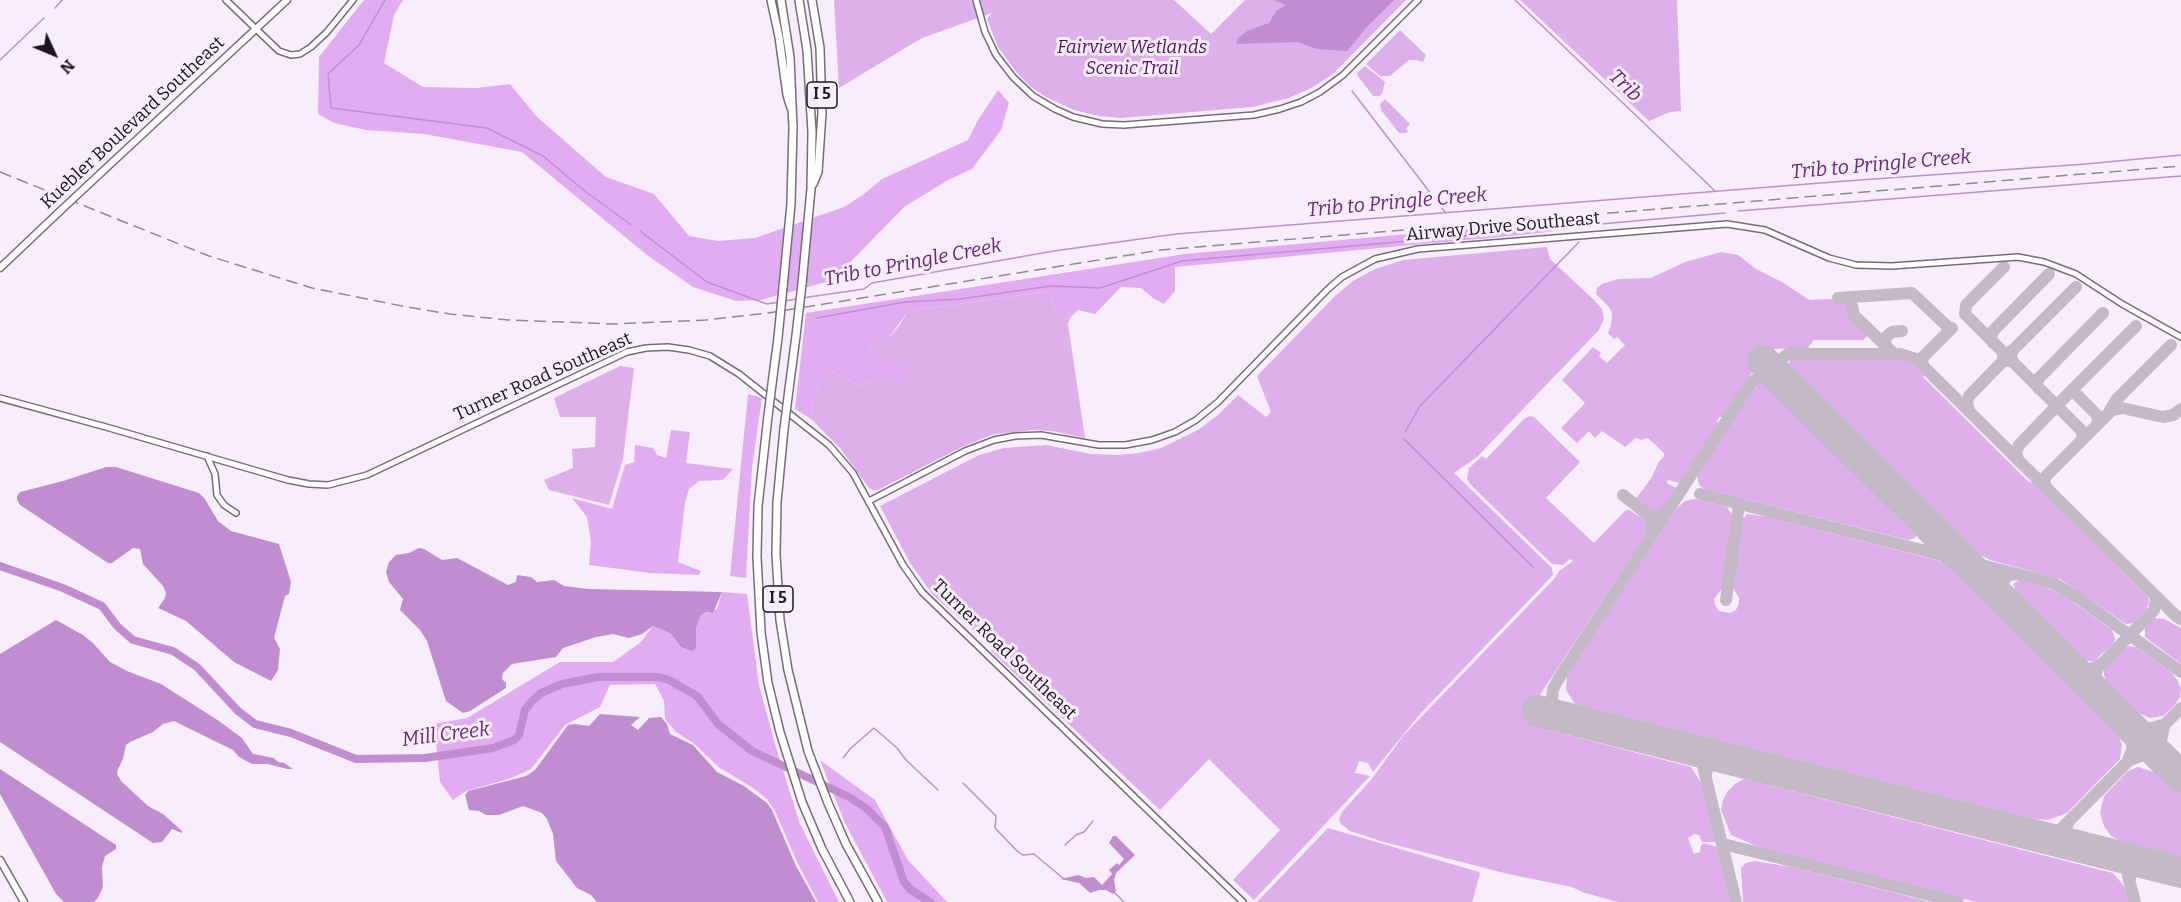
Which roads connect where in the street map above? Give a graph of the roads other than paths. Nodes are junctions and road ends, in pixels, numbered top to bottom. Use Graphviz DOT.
graph roads {
  1 [pos="226,0"];
  2 [pos="287,0"];
  3 [pos="352,0"];
  4 [pos="771,0"];
  5 [pos="781,0"];
  6 [pos="800,0"];
  7 [pos="812,0"];
  8 [pos="976,0"];
  9 [pos="1418,0"];
  10 [pos="256,29"];
  11 [pos="793,114"];
  12 [pos="811,189"];
  13 [pos="0,268"];
  14 [pos="2181,337"];
  15 [pos="0,398"];
  16 [pos="207,456"];
  17 [pos="869,501"];
  18 [pos="236,513"];
  19 [pos="0,860"];
  20 [pos="24,902"];
  21 [pos="850,902"];
  22 [pos="878,902"];
  23 [pos="1243,902"];
  1 -- 10 [label="main road"];
  2 -- 10 [label="main road, Kuebler Boulevard Southeast"];
  3 -- 10 [label="main road"];
  4 -- 11 [label="highway"];
  5 -- 11 [label="highway, I 5"];
  6 -- 12 [label="highway, I 5"];
  7 -- 12 [label="highway, I 5"];
  8 -- 9 [label="main road"];
  10 -- 13 [label="main road, Kuebler Boulevard Southeast, bridge"];
  11 -- 21 [label="highway, I 5, bridge"];
  12 -- 22 [label="highway, I 5, bridge"];
  14 -- 17 [label="main road, Airway Drive Southeast"];
  15 -- 16 [label="main road, Turner Road Southeast"];
  16 -- 17 [label="main road, Turner Road Southeast"];
  16 -- 18 [label="main road"];
  17 -- 23 [label="main road, Turner Road Southeast"];
  19 -- 20 [label="main road"];
}
